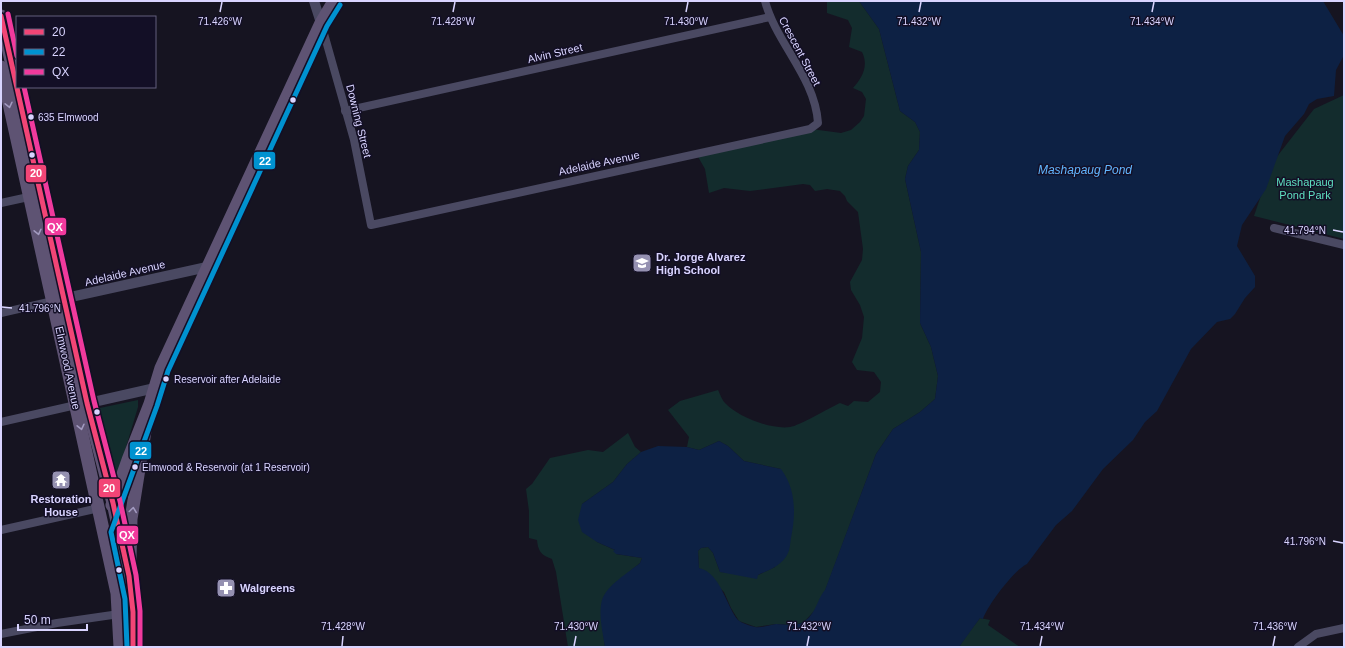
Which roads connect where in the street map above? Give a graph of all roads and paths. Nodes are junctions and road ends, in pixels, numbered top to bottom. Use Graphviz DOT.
graph roads {
  1 [pos="314,1"];
  2 [pos="334,1"];
  3 [pos="765,1"];
  4 [pos="1,16"];
  5 [pos="770,17"];
  6 [pos="321,22"];
  7 [pos="1,67"];
  8 [pos="345,111"];
  9 [pos="817,111"];
  10 [pos="35,195"];
  11 [pos="1,203"];
  12 [pos="371,226"];
  13 [pos="1274,228"];
  14 [pos="1344,245"];
  15 [pos="207,267"];
  16 [pos="59,300"];
  17 [pos="1,312"];
  18 [pos="155,388"];
  19 [pos="82,404"];
  20 [pos="150,404"];
  21 [pos="1,422"];
  22 [pos="113,503"];
  23 [pos="99,508"];
  24 [pos="1,530"];
  25 [pos="104,532"];
  26 [pos="129,576"];
  27 [pos="133,612"];
  28 [pos="119,613"];
  29 [pos="1344,628"];
  30 [pos="1,634"];
  31 [pos="120,647"];
  32 [pos="133,647"];
  33 [pos="1298,647"];
  1 -- 6 [label="street"];
  2 -- 6 [label="main road"];
  3 -- 5 [label="street, Crescent Street"];
  4 -- 10 [label="main road, Elmwood Avenue"];
  5 -- 8 [label="street, Alvin Street"];
  5 -- 9 [label="street, Crescent Street"];
  6 -- 8 [label="street, Downing Street"];
  6 -- 15 [label="main road"];
  7 -- 10 [label="main road, Elmwood Avenue, one-way"];
  8 -- 12 [label="street, Downing Street"];
  9 -- 12 [label="street, Adelaide Avenue"];
  10 -- 11 [label="street"];
  10 -- 16 [label="main road, Elmwood Avenue"];
  13 -- 14 [label="street"];
  15 -- 16 [label="street, Adelaide Avenue"];
  15 -- 18 [label="main road"];
  16 -- 17 [label="street, Adelaide Avenue"];
  16 -- 19 [label="main road, Elmwood Avenue"];
  18 -- 19 [label="street"];
  18 -- 20 [label="main road"];
  19 -- 21 [label="street"];
  19 -- 22 [label="main road, Elmwood Avenue"];
  19 -- 23 [label="main road, Elmwood Avenue, one-way"];
  20 -- 22 [label="main road"];
  26 -- 20 [label="main road, one-way"];
  22 -- 25 [label="main road"];
  22 -- 26 [label="main road, Elmwood Avenue"];
  23 -- 24 [label="street"];
  23 -- 25 [label="main road, Elmwood Avenue"];
  25 -- 28 [label="main road, Elmwood Avenue"];
  26 -- 27 [label="main road, Elmwood Avenue"];
  27 -- 28 [label="street"];
  27 -- 32 [label="main road, Elmwood Avenue"];
  28 -- 30 [label="street"];
  28 -- 31 [label="main road, Elmwood Avenue"];
  29 -- 33 [label="street"];
}
